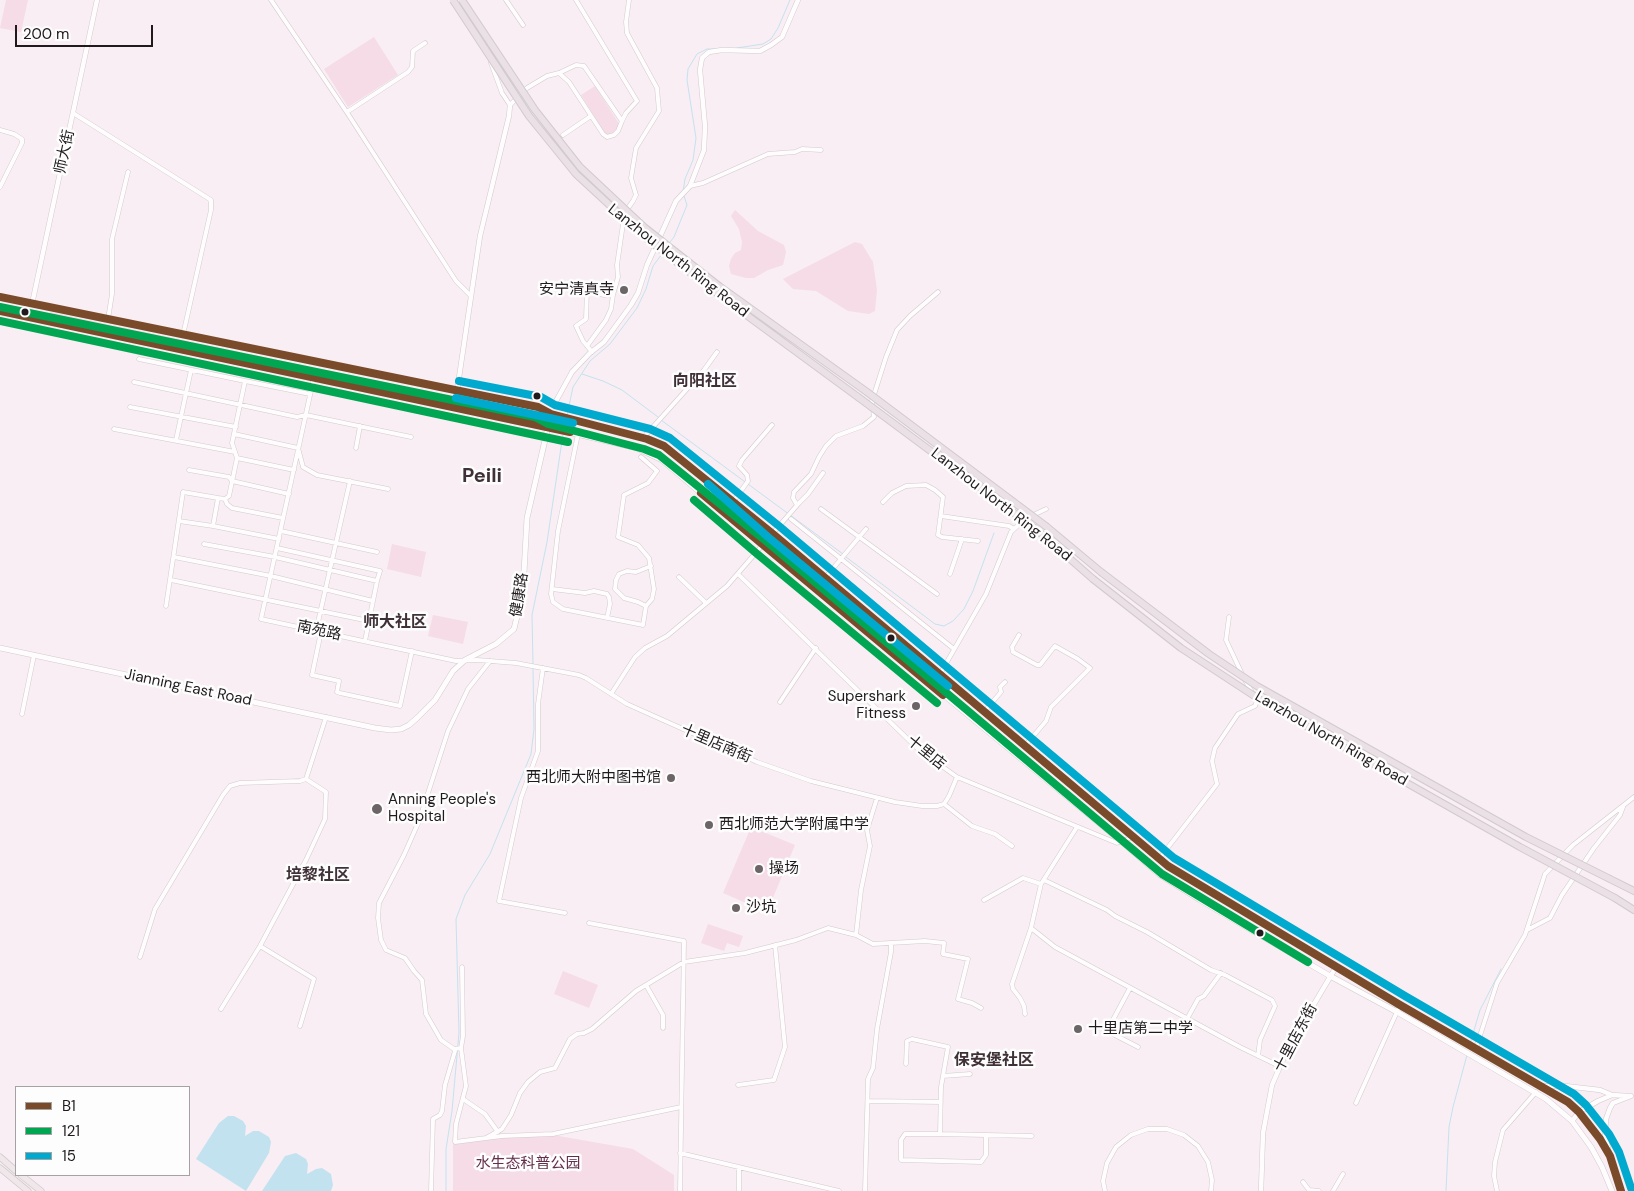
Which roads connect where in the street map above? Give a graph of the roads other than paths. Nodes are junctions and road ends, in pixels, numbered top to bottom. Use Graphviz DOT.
graph roads {
  1 [pos="97,0"];
  2 [pos="271,0"];
  3 [pos="452,0"];
  4 [pos="462,0"];
  5 [pos="506,0"];
  6 [pos="576,0"];
  7 [pos="629,0"];
  8 [pos="798,0"];
  9 [pos="522,25"];
  10 [pos="425,44"];
  11 [pos="559,73"];
  12 [pos="510,105"];
  13 [pos="346,112"];
  14 [pos="73,113"];
  15 [pos="591,116"];
  16 [pos="622,121"];
  17 [pos="0,130"];
  18 [pos="563,135"];
  19 [pos="821,150"];
  20 [pos="128,172"];
  21 [pos="690,186"];
  22 [pos="0,187"];
  23 [pos="938,292"];
  24 [pos="470,295"];
  25 [pos="613,295"];
  26 [pos="0,297"];
  27 [pos="32,304"];
  28 [pos="0,311"];
  29 [pos="108,319"];
  30 [pos="183,335"];
  31 [pos="587,346"];
  32 [pos="592,352"];
  33 [pos="717,352"];
  34 [pos="139,359"];
  35 [pos="191,370"];
  36 [pos="314,377"];
  37 [pos="245,381"];
  38 [pos="134,382"];
  39 [pos="457,392"];
  40 [pos="186,393"];
  41 [pos="310,394"];
  42 [pos="555,403"];
  43 [pos="240,404"];
  44 [pos="130,407"];
  45 [pos="454,408"];
  46 [pos="551,414"];
  47 [pos="306,415"];
  48 [pos="181,416"];
  49 [pos="772,425"];
  50 [pos="360,426"];
  51 [pos="236,427"];
  52 [pos="548,427"];
  53 [pos="114,429"];
  54 [pos="234,434"];
  55 [pos="578,434"];
  56 [pos="410,437"];
  57 [pos="643,438"];
  58 [pos="176,440"];
  59 [pos="298,448"];
  60 [pos="356,448"];
  61 [pos="235,452"];
  62 [pos="641,457"];
  63 [pos="237,458"];
  64 [pos="190,470"];
  65 [pos="294,470"];
  66 [pos="823,473"];
  67 [pos="232,481"];
  68 [pos="350,481"];
  69 [pos="388,489"];
  70 [pos="289,494"];
  71 [pos="218,498"];
  72 [pos="225,499"];
  73 [pos="733,502"];
  74 [pos="883,502"];
  75 [pos="797,505"];
  76 [pos="821,509"];
  77 [pos="1046,509"];
  78 [pos="941,516"];
  79 [pos="283,518"];
  80 [pos="789,518"];
  81 [pos="179,522"];
  82 [pos="213,526"];
  83 [pos="866,529"];
  84 [pos="1014,529"];
  85 [pos="281,531"];
  86 [pos="773,534"];
  87 [pos="860,537"];
  88 [pos="279,539"];
  89 [pos="962,539"];
  90 [pos="978,540"];
  91 [pos="336,543"];
  92 [pos="204,544"];
  93 [pos="762,546"];
  94 [pos="277,548"];
  95 [pos="377,552"];
  96 [pos="174,557"];
  97 [pos="275,557"];
  98 [pos="842,558"];
  99 [pos="332,560"];
  100 [pos="651,566"];
  101 [pos="329,570"];
  102 [pos="738,574"];
  103 [pos="950,574"];
  104 [pos="270,576"];
  105 [pos="679,577"];
  106 [pos="825,578"];
  107 [pos="171,580"];
  108 [pos="377,581"];
  109 [pos="325,589"];
  110 [pos="552,589"];
  111 [pos="615,589"];
  112 [pos="607,594"];
  113 [pos="938,594"];
  114 [pos="265,599"];
  115 [pos="373,601"];
  116 [pos="706,603"];
  117 [pos="166,606"];
  118 [pos="646,606"];
  119 [pos="320,611"];
  120 [pos="1229,617"];
  121 [pos="607,618"];
  122 [pos="369,622"];
  123 [pos="316,631"];
  124 [pos="321,632"];
  125 [pos="1019,635"];
  126 [pos="365,641"];
  127 [pos="0,648"];
  128 [pos="816,648"];
  129 [pos="954,648"];
  130 [pos="412,651"];
  131 [pos="34,655"];
  132 [pos="465,660"];
  133 [pos="490,661"];
  134 [pos="543,668"];
  135 [pos="940,674"];
  136 [pos="1005,682"];
  137 [pos="611,694"];
  138 [pos="780,702"];
  139 [pos="984,712"];
  140 [pos="22,714"];
  141 [pos="326,717"];
  142 [pos="376,728"];
  143 [pos="1025,746"];
  144 [pos="958,777"];
  145 [pos="306,779"];
  146 [pos="1634,797"];
  147 [pos="877,798"];
  148 [pos="944,804"];
  149 [pos="1624,806"];
  150 [pos="1077,827"];
  151 [pos="1133,837"];
  152 [pos="1122,842"];
  153 [pos="1012,846"];
  154 [pos="1159,858"];
  155 [pos="1042,882"];
  156 [pos="1634,890"];
  157 [pos="984,900"];
  158 [pos="1634,910"];
  159 [pos="565,913"];
  160 [pos="589,923"];
  161 [pos="1031,928"];
  162 [pos="1527,930"];
  163 [pos="856,935"];
  164 [pos="891,943"];
  165 [pos="775,945"];
  166 [pos="260,946"];
  167 [pos="140,957"];
  168 [pos="684,962"];
  169 [pos="462,967"];
  170 [pos="1336,967"];
  171 [pos="1221,973"];
  172 [pos="1330,976"];
  173 [pos="646,985"];
  174 [pos="1130,988"];
  175 [pos="1400,1006"];
  176 [pos="981,1008"];
  177 [pos="221,1009"];
  178 [pos="1397,1012"];
  179 [pos="1024,1014"];
  180 [pos="1187,1019"];
  181 [pos="300,1026"];
  182 [pos="663,1028"];
  183 [pos="1138,1046"];
  184 [pos="1472,1046"];
  185 [pos="458,1049"];
  186 [pos="1258,1056"];
  187 [pos="906,1064"];
  188 [pos="1279,1066"];
  189 [pos="970,1074"];
  190 [pos="943,1076"];
  191 [pos="738,1085"];
  192 [pos="1543,1086"];
  193 [pos="1536,1092"];
  194 [pos="1612,1095"];
  195 [pos="1633,1097"];
  196 [pos="463,1099"];
  197 [pos="868,1101"];
  198 [pos="940,1102"];
  199 [pos="1356,1103"];
  200 [pos="681,1107"];
  201 [pos="1579,1112"];
  202 [pos="1572,1121"];
  203 [pos="498,1132"];
  204 [pos="940,1134"];
  205 [pos="986,1135"];
  206 [pos="1032,1136"];
  207 [pos="486,1138"];
  208 [pos="680,1152"];
  209 [pos="1610,1156"];
  210 [pos="0,1157"];
  211 [pos="739,1167"];
  212 [pos="0,1168"];
  213 [pos="15,1170"];
  214 [pos="1342,1174"];
  215 [pos="22,1176"];
  216 [pos="1303,1182"];
  217 [pos="28,1191"];
  218 [pos="41,1191"];
  219 [pos="431,1191"];
  220 [pos="680,1191"];
  221 [pos="739,1191"];
  222 [pos="839,1191"];
  223 [pos="865,1191"];
  224 [pos="1104,1191"];
  225 [pos="1211,1191"];
  226 [pos="1261,1191"];
  227 [pos="1319,1191"];
  228 [pos="1333,1191"];
  229 [pos="1497,1191"];
  230 [pos="1612,1191"];
  231 [pos="1621,1191"];
  1 -- 14 [label="street, 师大街"];
  2 -- 13 [label="street"];
  3 -- 12 [label="street"];
  3 -- 158 [label="highway, Lanzhou North Ring Road, bridge"];
  4 -- 156 [label="highway, Lanzhou North Ring Road, bridge"];
  5 -- 9 [label="street"];
  6 -- 16 [label="street"];
  7 -- 25 [label="street"];
  8 -- 21 [label="street"];
  10 -- 13 [label="street"];
  11 -- 12 [label="street"];
  11 -- 15 [label="street"];
  11 -- 16 [label="street"];
  12 -- 24 [label="street"];
  13 -- 24 [label="street"];
  14 -- 27 [label="street, 师大街"];
  14 -- 30 [label="street"];
  15 -- 16 [label="street"];
  15 -- 18 [label="street"];
  17 -- 22 [label="street"];
  19 -- 21 [label="street"];
  20 -- 29 [label="street"];
  21 -- 32 [label="street"];
  23 -- 75 [label="street"];
  24 -- 39 [label="street"];
  25 -- 31 [label="street"];
  25 -- 31 [label="street"];
  26 -- 27 [label="main road"];
  27 -- 29 [label="main road"];
  28 -- 36 [label="main road"];
  29 -- 30 [label="main road"];
  30 -- 39 [label="main road"];
  31 -- 32 [label="street"];
  32 -- 42 [label="street"];
  33 -- 57 [label="street"];
  34 -- 35 [label="street"];
  35 -- 37 [label="street"];
  35 -- 40 [label="street"];
  36 -- 41 [label="street"];
  36 -- 45 [label="main road"];
  37 -- 41 [label="street"];
  37 -- 43 [label="street"];
  38 -- 40 [label="street"];
  39 -- 45 [label="street"];
  39 -- 46 [label="main road"];
  40 -- 43 [label="street"];
  40 -- 48 [label="street"];
  41 -- 47 [label="street"];
  42 -- 46 [label="street"];
  43 -- 47 [label="street"];
  43 -- 51 [label="street"];
  44 -- 48 [label="street"];
  45 -- 52 [label="main road"];
  46 -- 52 [label="main road, 健康路"];
  46 -- 57 [label="main road"];
  47 -- 50 [label="street"];
  47 -- 59 [label="street"];
  48 -- 51 [label="street"];
  48 -- 58 [label="street"];
  49 -- 73 [label="street"];
  50 -- 56 [label="street"];
  50 -- 60 [label="street"];
  51 -- 54 [label="street"];
  52 -- 55 [label="main road"];
  52 -- 132 [label="main road, 健康路"];
  53 -- 58 [label="street"];
  54 -- 59 [label="street"];
  54 -- 61 [label="street"];
  55 -- 93 [label="main road"];
  55 -- 110 [label="street"];
  57 -- 73 [label="main road"];
  58 -- 61 [label="street"];
  59 -- 65 [label="street"];
  59 -- 68 [label="street"];
  61 -- 63 [label="street"];
  62 -- 100 [label="street"];
  63 -- 65 [label="street"];
  63 -- 67 [label="street"];
  64 -- 67 [label="street"];
  65 -- 70 [label="street"];
  66 -- 75 [label="street"];
  67 -- 70 [label="street"];
  67 -- 72 [label="street"];
  68 -- 69 [label="street"];
  68 -- 91 [label="street"];
  70 -- 79 [label="street"];
  71 -- 72 [label="street"];
  71 -- 81 [label="street"];
  71 -- 82 [label="street"];
  72 -- 79 [label="street"];
  73 -- 86 [label="main road"];
  74 -- 78 [label="street"];
  75 -- 80 [label="street"];
  76 -- 87 [label="street"];
  77 -- 84 [label="street"];
  78 -- 84 [label="street"];
  78 -- 89 [label="street"];
  79 -- 85 [label="street"];
  80 -- 86 [label="street"];
  80 -- 98 [label="street"];
  81 -- 82 [label="street"];
  81 -- 96 [label="street"];
  82 -- 88 [label="street"];
  83 -- 87 [label="street"];
  84 -- 129 [label="street"];
  85 -- 88 [label="street"];
  85 -- 91 [label="street"];
  86 -- 93 [label="street"];
  86 -- 106 [label="main road"];
  87 -- 98 [label="street"];
  87 -- 113 [label="street"];
  88 -- 94 [label="street"];
  89 -- 90 [label="street"];
  89 -- 103 [label="street"];
  91 -- 95 [label="street"];
  91 -- 99 [label="street"];
  92 -- 97 [label="street"];
  93 -- 102 [label="street"];
  93 -- 152 [label="main road"];
  94 -- 97 [label="street"];
  94 -- 99 [label="street"];
  96 -- 104 [label="street"];
  96 -- 107 [label="street"];
  97 -- 101 [label="street"];
  97 -- 104 [label="street"];
  98 -- 106 [label="street"];
  98 -- 129 [label="street"];
  99 -- 101 [label="street"];
  99 -- 108 [label="street"];
  100 -- 111 [label="street"];
  100 -- 118 [label="street"];
  101 -- 108 [label="street"];
  101 -- 109 [label="street"];
  102 -- 116 [label="street"];
  102 -- 128 [label="street, 十里店"];
  104 -- 109 [label="street"];
  104 -- 114 [label="street"];
  105 -- 116 [label="street"];
  106 -- 135 [label="main road"];
  107 -- 114 [label="street"];
  107 -- 117 [label="street"];
  108 -- 115 [label="street"];
  109 -- 115 [label="street"];
  109 -- 119 [label="street"];
  110 -- 112 [label="street"];
  110 -- 121 [label="street"];
  111 -- 112 [label="street"];
  111 -- 118 [label="street"];
  112 -- 121 [label="street"];
  114 -- 119 [label="street"];
  114 -- 123 [label="street, 南苑路"];
  115 -- 122 [label="street"];
  116 -- 137 [label="street"];
  118 -- 121 [label="street"];
  119 -- 122 [label="street"];
  119 -- 123 [label="street"];
  120 -- 154 [label="street"];
  122 -- 126 [label="street"];
  123 -- 124 [label="street, 南苑路"];
  124 -- 126 [label="street, 南苑路"];
  124 -- 130 [label="street"];
  125 -- 143 [label="street"];
  126 -- 130 [label="street, 南苑路"];
  127 -- 131 [label="main road, Jianning East Road"];
  128 -- 138 [label="street"];
  128 -- 144 [label="street, 十里店"];
  129 -- 135 [label="street"];
  130 -- 132 [label="street, 南苑路"];
  131 -- 140 [label="street"];
  131 -- 141 [label="main road, Jianning East Road"];
  132 -- 133 [label="street, 十里店南街"];
  132 -- 142 [label="main road, 健康路"];
  133 -- 134 [label="street, 十里店南街"];
  133 -- 185 [label="street"];
  134 -- 137 [label="street, 十里店南街"];
  134 -- 159 [label="street"];
  135 -- 139 [label="main road"];
  136 -- 139 [label="street"];
  137 -- 147 [label="street, 十里店南街"];
  139 -- 143 [label="main road"];
  141 -- 142 [label="main road, Jianning East Road"];
  141 -- 145 [label="street"];
  143 -- 151 [label="main road"];
  144 -- 148 [label="street"];
  144 -- 150 [label="street, 十里店"];
  145 -- 166 [label="street"];
  145 -- 167 [label="street"];
  146 -- 149 [label="street"];
  147 -- 148 [label="street, 十里店南街"];
  147 -- 163 [label="street"];
  148 -- 153 [label="street"];
  149 -- 162 [label="street"];
  149 -- 162 [label="street"];
  150 -- 152 [label="street, 十里店"];
  150 -- 155 [label="street"];
  151 -- 152 [label="street"];
  151 -- 154 [label="main road"];
  152 -- 172 [label="main road"];
  154 -- 170 [label="main road"];
  155 -- 157 [label="street"];
  155 -- 161 [label="street"];
  155 -- 171 [label="street"];
  160 -- 168 [label="street"];
  161 -- 174 [label="street"];
  161 -- 179 [label="street"];
  162 -- 184 [label="street"];
  163 -- 164 [label="street"];
  163 -- 165 [label="street"];
  164 -- 176 [label="street"];
  164 -- 197 [label="street"];
  165 -- 168 [label="street"];
  165 -- 191 [label="street"];
  166 -- 177 [label="street"];
  166 -- 181 [label="street"];
  168 -- 173 [label="street"];
  168 -- 200 [label="street"];
  169 -- 185 [label="street"];
  170 -- 172 [label="street, 十里店东街"];
  170 -- 175 [label="main road"];
  171 -- 180 [label="street"];
  171 -- 186 [label="street"];
  172 -- 178 [label="main road"];
  172 -- 188 [label="street, 十里店东街"];
  173 -- 182 [label="street"];
  173 -- 203 [label="street"];
  174 -- 180 [label="street"];
  174 -- 183 [label="street"];
  175 -- 178 [label="street"];
  175 -- 184 [label="main road"];
  178 -- 193 [label="main road"];
  178 -- 199 [label="street"];
  180 -- 186 [label="street"];
  184 -- 192 [label="main road"];
  185 -- 196 [label="street"];
  185 -- 219 [label="street"];
  186 -- 188 [label="street"];
  187 -- 190 [label="street"];
  188 -- 226 [label="street, 十里店东街"];
  189 -- 190 [label="street"];
  190 -- 198 [label="street"];
  192 -- 194 [label="street"];
  192 -- 201 [label="main road"];
  193 -- 202 [label="main road"];
  193 -- 229 [label="street"];
  194 -- 195 [label="street"];
  194 -- 201 [label="street"];
  195 -- 209 [label="street"];
  196 -- 203 [label="street"];
  196 -- 207 [label="street"];
  197 -- 198 [label="street"];
  197 -- 223 [label="street"];
  198 -- 204 [label="street"];
  200 -- 207 [label="street"];
  200 -- 208 [label="street"];
  201 -- 202 [label="street"];
  201 -- 209 [label="main road"];
  202 -- 230 [label="main road"];
  203 -- 207 [label="street"];
  204 -- 205 [label="street"];
  204 -- 205 [label="street"];
  205 -- 206 [label="street"];
  208 -- 211 [label="street"];
  208 -- 220 [label="street"];
  209 -- 231 [label="main road"];
  210 -- 213 [label="main road"];
  211 -- 221 [label="street"];
  211 -- 222 [label="street"];
  212 -- 217 [label="main road"];
  214 -- 228 [label="street"];
  215 -- 218 [label="main road"];
  216 -- 227 [label="street"];
  224 -- 225 [label="street"];
}
